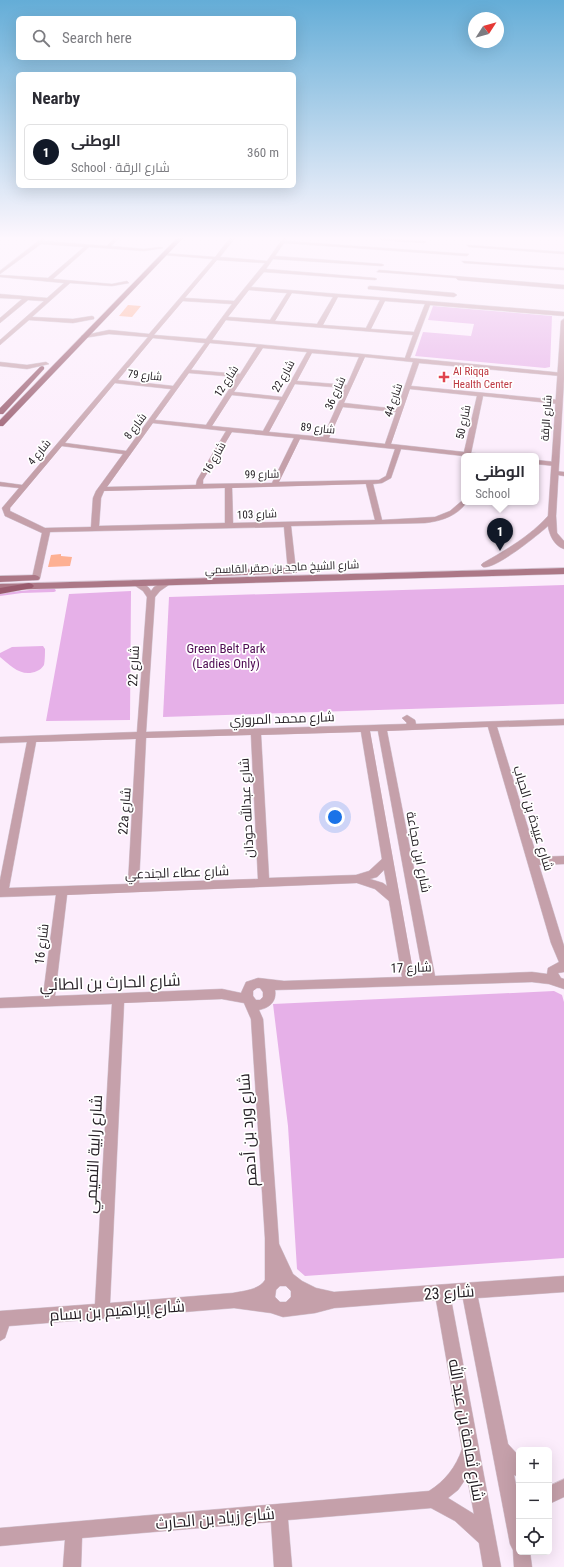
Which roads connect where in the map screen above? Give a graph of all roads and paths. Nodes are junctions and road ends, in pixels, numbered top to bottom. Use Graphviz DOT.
graph roads {
  1 [pos="12,311"];
  2 [pos="36,311"];
  3 [pos="103,311"];
  4 [pos="105,311"];
  5 [pos="172,311"];
  6 [pos="230,311"];
  7 [pos="278,311"];
  8 [pos="327,311"];
  9 [pos="377,311"];
  10 [pos="425,311"];
  11 [pos="528,311"];
  12 [pos="564,314"];
  13 [pos="29,318"];
  14 [pos="225,318"];
  15 [pos="0,321"];
  16 [pos="564,321"];
  17 [pos="73,322"];
  18 [pos="94,322"];
  19 [pos="271,322"];
  20 [pos="82,326"];
  21 [pos="319,326"];
  22 [pos="368,330"];
  23 [pos="108,332"];
  24 [pos="81,334"];
  25 [pos="416,334"];
  26 [pos="0,335"];
  27 [pos="8,336"];
  28 [pos="151,336"];
  29 [pos="209,341"];
  30 [pos="0,343"];
  31 [pos="261,346"];
  32 [pos="310,351"];
  33 [pos="363,355"];
  34 [pos="52,359"];
  35 [pos="407,359"];
  36 [pos="417,360"];
  37 [pos="0,364"];
  38 [pos="46,364"];
  39 [pos="27,367"];
  40 [pos="188,371"];
  41 [pos="36,374"];
  42 [pos="561,374"];
  43 [pos="241,376"];
  44 [pos="113,381"];
  45 [pos="293,382"];
  46 [pos="349,387"];
  47 [pos="408,387"];
  48 [pos="176,388"];
  49 [pos="231,393"];
  50 [pos="480,394"];
  51 [pos="284,398"];
  52 [pos="559,402"];
  53 [pos="341,405"];
  54 [pos="400,411"];
  55 [pos="0,412"];
  56 [pos="561,412"];
  57 [pos="2,420"];
  58 [pos="151,421"];
  59 [pos="208,427"];
  60 [pos="230,430"];
  61 [pos="265,433"];
  62 [pos="298,437"];
  63 [pos="325,440"];
  64 [pos="560,443"];
  65 [pos="60,444"];
  66 [pos="387,446"];
  67 [pos="399,447"];
  68 [pos="128,453"];
  69 [pos="471,453"];
  70 [pos="461,454"];
  71 [pos="539,462"];
  72 [pos="555,464"];
  73 [pos="554,473"];
  74 [pos="564,474"];
  75 [pos="369,483"];
  76 [pos="0,484"];
  77 [pos="274,485"];
  78 [pos="228,486"];
  79 [pos="24,487"];
  80 [pos="199,487"];
  81 [pos="101,489"];
  82 [pos="461,504"];
  83 [pos="552,516"];
  84 [pos="379,522"];
  85 [pos="287,524"];
  86 [pos="229,526"];
  87 [pos="95,529"];
  88 [pos="44,530"];
  89 [pos="564,546"];
  90 [pos="564,563"];
  91 [pos="486,566"];
  92 [pos="292,571"];
  93 [pos="564,571"];
  94 [pos="505,573"];
  95 [pos="36,578"];
  96 [pos="0,579"];
  97 [pos="252,580"];
  98 [pos="169,582"];
  99 [pos="493,582"];
  100 [pos="135,583"];
  101 [pos="29,586"];
  102 [pos="0,587"];
  103 [pos="0,591"];
  104 [pos="151,597"];
  105 [pos="564,722"];
  106 [pos="492,725"];
  107 [pos="366,728"];
  108 [pos="382,728"];
  109 [pos="256,731"];
  110 [pos="143,735"];
  111 [pos="32,739"];
  112 [pos="0,740"];
  113 [pos="564,860"];
  114 [pos="387,861"];
  115 [pos="532,861"];
  116 [pos="356,879"];
  117 [pos="264,882"];
  118 [pos="133,888"];
  119 [pos="62,890"];
  120 [pos="1,893"];
  121 [pos="394,898"];
  122 [pos="559,966"];
  123 [pos="532,977"];
  124 [pos="430,981"];
  125 [pos="409,982"];
  126 [pos="262,984"];
  127 [pos="561,984"];
  128 [pos="292,986"];
  129 [pos="249,996"];
  130 [pos="118,998"];
  131 [pos="267,1000"];
  132 [pos="48,1001"];
  133 [pos="0,1003"];
  134 [pos="257,1019"];
  135 [pos="272,1238"];
  136 [pos="292,1282"];
  137 [pos="564,1284"];
  138 [pos="270,1285"];
  139 [pos="470,1291"];
  140 [pos="442,1293"];
  141 [pos="334,1300"];
  142 [pos="233,1301"];
  143 [pos="272,1306"];
  144 [pos="292,1308"];
  145 [pos="102,1311"];
  146 [pos="1,1323"];
  147 [pos="500,1447"];
  148 [pos="471,1448"];
  149 [pos="516,1466"];
  150 [pos="552,1486"];
  151 [pos="564,1488"];
  152 [pos="552,1494"];
  153 [pos="431,1499"];
  154 [pos="279,1512"];
  155 [pos="516,1524"];
  156 [pos="74,1531"];
  157 [pos="0,1537"];
  158 [pos="488,1539"];
  159 [pos="521,1555"];
  160 [pos="72,1567"];
  161 [pos="282,1567"];
  162 [pos="492,1567"];
  163 [pos="524,1567"];
  1 -- 15 [label="street"];
  2 -- 13 [label="street"];
  3 -- 18 [label="main road"];
  4 -- 18 [label="main road"];
  5 -- 28 [label="street, شارع 4"];
  6 -- 14 [label="street, شارع 8"];
  7 -- 19 [label="street"];
  8 -- 21 [label="street"];
  9 -- 22 [label="street"];
  10 -- 25 [label="street"];
  11 -- 12 [label="street"];
  13 -- 17 [label="street"];
  13 -- 27 [label="street"];
  14 -- 19 [label="street"];
  14 -- 29 [label="street, شارع 8"];
  16 -- 42 [label="street, شارع الرقة"];
  17 -- 18 [label="street"];
  17 -- 20 [label="street"];
  18 -- 23 [label="street"];
  18 -- 24 [label="main road"];
  19 -- 21 [label="street"];
  21 -- 22 [label="street"];
  22 -- 25 [label="street"];
  23 -- 24 [label="street"];
  23 -- 28 [label="street"];
  24 -- 57 [label="main road"];
  25 -- 35 [label="street"];
  26 -- 27 [label="street"];
  27 -- 30 [label="street"];
  28 -- 29 [label="street"];
  28 -- 44 [label="street, شارع 4"];
  29 -- 31 [label="street"];
  29 -- 40 [label="street, شارع 8"];
  31 -- 32 [label="street"];
  31 -- 43 [label="street, شارع 12"];
  32 -- 33 [label="street"];
  32 -- 45 [label="street, شارع 22"];
  33 -- 35 [label="street"];
  33 -- 46 [label="street, شارع 36"];
  34 -- 38 [label="main road"];
  35 -- 36 [label="street"];
  36 -- 42 [label="street"];
  36 -- 47 [label="street, شارع 44"];
  37 -- 39 [label="street"];
  38 -- 39 [label="street"];
  38 -- 41 [label="main road"];
  39 -- 41 [label="street"];
  40 -- 43 [label="street"];
  40 -- 48 [label="street, شارع 8"];
  41 -- 55 [label="main road"];
  42 -- 52 [label="street, شارع الرقة"];
  43 -- 49 [label="street, شارع 12"];
  44 -- 48 [label="street, شارع 79"];
  44 -- 65 [label="street, شارع 4"];
  45 -- 46 [label="street"];
  45 -- 51 [label="street, شارع 22"];
  46 -- 53 [label="street, شارع 36"];
  47 -- 50 [label="street"];
  47 -- 54 [label="street, شارع 44"];
  48 -- 58 [label="street, شارع 8"];
  49 -- 51 [label="street"];
  49 -- 59 [label="street, شارع 12"];
  50 -- 52 [label="street"];
  50 -- 69 [label="street, شارع 50"];
  51 -- 61 [label="street, شارع 22"];
  52 -- 56 [label="street, شارع الرقة"];
  53 -- 54 [label="street"];
  53 -- 63 [label="street, شارع 36"];
  54 -- 66 [label="street, شارع 44"];
  56 -- 64 [label="street, شارع الرقة"];
  58 -- 59 [label="street, شارع 89"];
  58 -- 68 [label="street, شارع 8"];
  59 -- 60 [label="street, شارع 89"];
  60 -- 61 [label="street, شارع 89"];
  60 -- 80 [label="street, شارع 16"];
  61 -- 62 [label="street, شارع 89"];
  62 -- 63 [label="street, شارع 89"];
  62 -- 77 [label="street"];
  63 -- 66 [label="street, شارع 89"];
  64 -- 72 [label="street, شارع الرقة"];
  65 -- 68 [label="street"];
  65 -- 79 [label="street, شارع 4"];
  66 -- 67 [label="street, شارع 89"];
  67 -- 70 [label="street, شارع 89"];
  67 -- 75 [label="street, شارع 99"];
  68 -- 81 [label="street, شارع 8"];
  71 -- 72 [label="street"];
  72 -- 73 [label="street, شارع الرقة"];
  73 -- 74 [label="street"];
  73 -- 83 [label="street, شارع الرقة"];
  75 -- 77 [label="street, شارع 99"];
  75 -- 84 [label="street"];
  76 -- 79 [label="street"];
  77 -- 78 [label="street, شارع 99"];
  78 -- 80 [label="street, شارع 99"];
  78 -- 86 [label="street"];
  79 -- 88 [label="street, شارع 4"];
  80 -- 81 [label="street, شارع 99"];
  81 -- 87 [label="street, شارع 8"];
  82 -- 84 [label="street, شارع 103"];
  83 -- 89 [label="street, شارع الرقة"];
  83 -- 91 [label="street"];
  84 -- 85 [label="street, شارع 103"];
  85 -- 86 [label="street, شارع 103"];
  85 -- 92 [label="street"];
  86 -- 87 [label="street, شارع 103"];
  87 -- 88 [label="street, شارع 103"];
  88 -- 95 [label="street"];
  90 -- 91 [label="main road, شارع الشيخ ماجد بن صقر القاسمي"];
  91 -- 92 [label="main road, شارع الشيخ ماجد بن صقر القاسمي"];
  92 -- 95 [label="main road, شارع الشيخ ماجد بن صقر القاسمي"];
  92 -- 97 [label="main road"];
  93 -- 94 [label="main road, شارع الشيخ ماجد بن صقر القاسمي"];
  94 -- 97 [label="main road, شارع الشيخ ماجد بن صقر القاسمي"];
  94 -- 99 [label="main road"];
  95 -- 96 [label="main road, شارع الشيخ ماجد بن صقر القاسمي"];
  97 -- 98 [label="main road, شارع الشيخ ماجد بن صقر القاسمي"];
  98 -- 100 [label="main road, شارع الشيخ ماجد بن صقر القاسمي"];
  98 -- 104 [label="street"];
  100 -- 101 [label="main road, شارع الشيخ ماجد بن صقر القاسمي"];
  100 -- 104 [label="street"];
  101 -- 102 [label="main road, شارع الشيخ ماجد بن صقر القاسمي"];
  101 -- 103 [label="main road"];
  104 -- 110 [label="street, شارع 22"];
  105 -- 106 [label="street, شارع محمد المروزي"];
  106 -- 108 [label="street, شارع محمد المروزي"];
  106 -- 115 [label="street, شارع عبيدة بن الحباب"];
  107 -- 108 [label="street, شارع محمد المروزي"];
  107 -- 109 [label="street, شارع محمد المروزي"];
  107 -- 114 [label="street"];
  108 -- 124 [label="street, شارع ابن مجاعة"];
  109 -- 110 [label="street, شارع محمد المروزي"];
  109 -- 117 [label="street, شارع عبدالله حوذان"];
  110 -- 111 [label="street, شارع محمد المروزي"];
  110 -- 118 [label="street, 22a شارع"];
  111 -- 112 [label="street, شارع محمد المروزي"];
  111 -- 120 [label="street"];
  113 -- 115 [label="street"];
  114 -- 116 [label="street, شارع عطاء الجندعي"];
  114 -- 121 [label="street"];
  115 -- 122 [label="street, شارع عبيدة بن الحباب"];
  116 -- 117 [label="street, شارع عطاء الجندعي"];
  116 -- 121 [label="street, شارع عطاء الجندعي"];
  117 -- 118 [label="street, شارع عطاء الجندعي"];
  118 -- 119 [label="street, شارع عطاء الجندعي"];
  119 -- 120 [label="street, شارع عطاء الجندعي"];
  119 -- 132 [label="street, شارع 16"];
  121 -- 125 [label="street"];
  122 -- 123 [label="street, شارع 17"];
  122 -- 127 [label="street, شارع عبيدة بن الحباب"];
  123 -- 124 [label="street, شارع 17"];
  123 -- 127 [label="street, شارع 17"];
  124 -- 125 [label="street, شارع 17"];
  125 -- 128 [label="street, شارع 17"];
  126 -- 128 [label="street, شارع 17"];
  126 -- 129 [label="street"];
  126 -- 131 [label="street"];
  128 -- 131 [label="street, شارع 17"];
  129 -- 130 [label="street, شارع الحارث بن الطائي"];
  129 -- 131 [label="street"];
  129 -- 134 [label="street, شارع ورد بن أدهم"];
  130 -- 132 [label="street, شارع الحارث بن الطائي"];
  130 -- 145 [label="street, شارع رابية التميمي"];
  131 -- 134 [label="street, شارع ورد بن أدهم"];
  132 -- 133 [label="street, شارع الحارث بن الطائي"];
  134 -- 135 [label="street, شارع ورد بن أدهم"];
  135 -- 136 [label="street, شارع ورد بن أدهم"];
  135 -- 138 [label="street, شارع ورد بن أدهم"];
  136 -- 138 [label="street"];
  136 -- 141 [label="street, شارع 23"];
  136 -- 144 [label="street"];
  137 -- 139 [label="street, شارع 23"];
  138 -- 142 [label="street, شارع إبراهيم بن بسام"];
  138 -- 143 [label="street"];
  139 -- 140 [label="street, شارع 23"];
  139 -- 147 [label="street, شارع ثمامة بن عبد الله"];
  140 -- 141 [label="street, شارع 23"];
  140 -- 148 [label="street, شارع ثمامة بن عبد الله"];
  141 -- 144 [label="street, شارع 23"];
  142 -- 143 [label="street, شارع إبراهيم بن بسام"];
  142 -- 145 [label="street, شارع إبراهيم بن بسام"];
  143 -- 144 [label="street"];
  145 -- 146 [label="street, شارع إبراهيم بن بسام"];
  147 -- 149 [label="street"];
  147 -- 155 [label="street, شارع ثمامة بن عبد الله"];
  148 -- 153 [label="street, شارع زياد بن الحارث"];
  148 -- 158 [label="street, شارع ثمامة بن عبد الله"];
  150 -- 151 [label="street"];
  151 -- 152 [label="street"];
  153 -- 154 [label="street, شارع زياد بن الحارث"];
  153 -- 158 [label="street, شارع زياد بن الحارث"];
  154 -- 156 [label="street, شارع زياد بن الحارث"];
  154 -- 161 [label="street"];
  156 -- 157 [label="street, شارع زياد بن الحارث"];
  156 -- 160 [label="street"];
  158 -- 162 [label="street, شارع ثمامة بن عبد الله"];
  159 -- 163 [label="street"];
}
